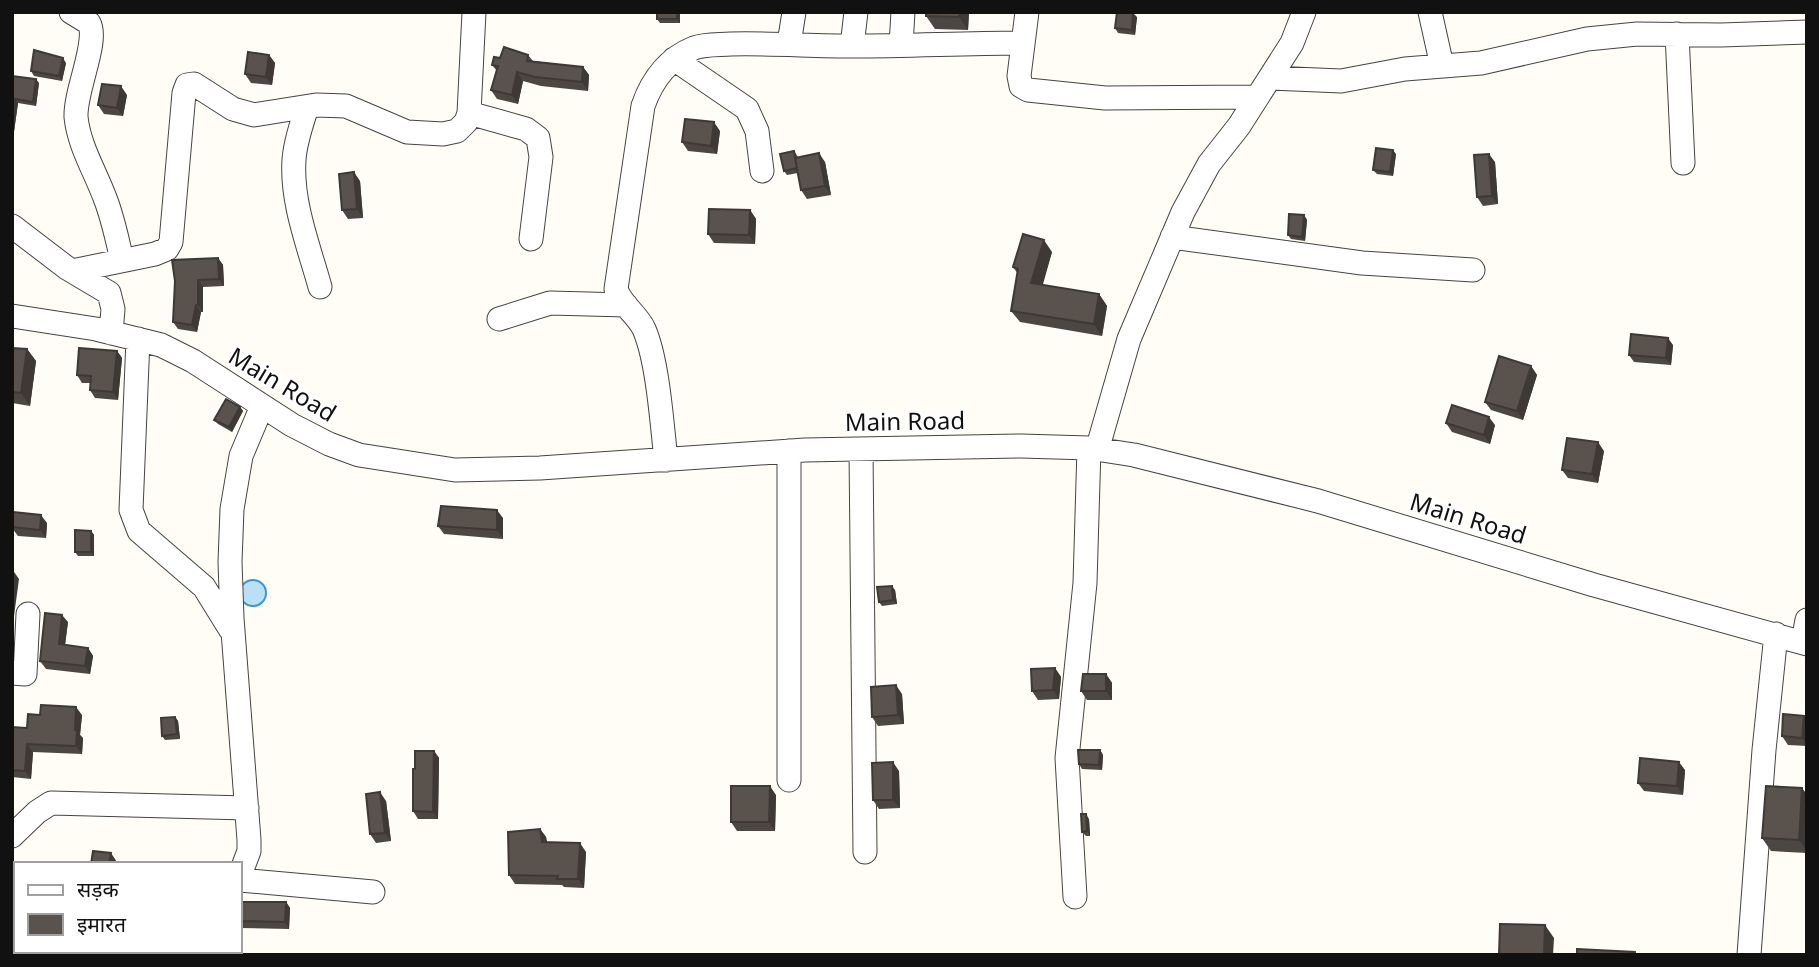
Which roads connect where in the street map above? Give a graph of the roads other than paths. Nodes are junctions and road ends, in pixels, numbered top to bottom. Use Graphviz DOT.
graph roads {
  1 [pos="474,12"];
  2 [pos="794,12"];
  3 [pos="856,12"];
  4 [pos="903,12"];
  5 [pos="1027,12"];
  6 [pos="1304,12"];
  7 [pos="1430,12"];
  8 [pos="77,13"];
  9 [pos="1807,32"];
  10 [pos="1677,34"];
  11 [pos="1024,43"];
  12 [pos="789,44"];
  13 [pos="852,46"];
  14 [pos="901,46"];
  15 [pos="674,59"];
  16 [pos="1442,66"];
  17 [pos="1270,78"];
  18 [pos="1257,97"];
  19 [pos="307,107"];
  20 [pos="469,113"];
  21 [pos="1683,163"];
  22 [pos="762,171"];
  23 [pos="12,226"];
  24 [pos="1172,237"];
  25 [pos="531,239"];
  26 [pos="122,260"];
  27 [pos="1473,270"];
  28 [pos="72,271"];
  29 [pos="320,288"];
  30 [pos="626,305"];
  31 [pos="12,316"];
  32 [pos="499,319"];
  33 [pos="111,332"];
  34 [pos="138,339"];
  35 [pos="262,406"];
  36 [pos="861,449"];
  37 [pos="1093,449"];
  38 [pos="789,451"];
  39 [pos="666,460"];
  40 [pos="28,614"];
  41 [pos="1776,634"];
  42 [pos="233,635"];
  43 [pos="1805,635"];
  44 [pos="12,673"];
  45 [pos="789,780"];
  46 [pos="247,808"];
  47 [pos="12,836"];
  48 [pos="865,852"];
  49 [pos="242,870"];
  50 [pos="242,880"];
  51 [pos="373,892"];
  52 [pos="1074,897"];
  53 [pos="1749,955"];
  1 -- 20 [label="street"];
  2 -- 12 [label="street"];
  3 -- 13 [label="street"];
  4 -- 14 [label="street"];
  5 -- 11 [label="street"];
  6 -- 17 [label="street"];
  7 -- 16 [label="street"];
  8 -- 26 [label="street"];
  9 -- 10 [label="street"];
  10 -- 16 [label="street"];
  10 -- 21 [label="street"];
  11 -- 14 [label="street"];
  11 -- 18 [label="street"];
  12 -- 13 [label="street"];
  12 -- 15 [label="street"];
  13 -- 14 [label="street"];
  15 -- 22 [label="street"];
  15 -- 30 [label="street"];
  16 -- 17 [label="street"];
  17 -- 18 [label="street"];
  18 -- 24 [label="street"];
  19 -- 20 [label="street"];
  19 -- 26 [label="street"];
  19 -- 29 [label="street"];
  20 -- 25 [label="street"];
  23 -- 28 [label="street"];
  24 -- 27 [label="street"];
  24 -- 37 [label="street"];
  26 -- 28 [label="street"];
  28 -- 33 [label="street"];
  30 -- 32 [label="street"];
  30 -- 39 [label="street"];
  31 -- 33 [label="street, Main Road"];
  33 -- 34 [label="street, Main Road"];
  34 -- 35 [label="street, Main Road"];
  34 -- 42 [label="street"];
  35 -- 39 [label="street, Main Road"];
  35 -- 42 [label="street"];
  36 -- 37 [label="street, Main Road"];
  36 -- 38 [label="street, Main Road"];
  36 -- 48 [label="street"];
  37 -- 41 [label="street, Main Road"];
  37 -- 52 [label="street"];
  38 -- 39 [label="street, Main Road"];
  38 -- 45 [label="street"];
  40 -- 44 [label="street"];
  41 -- 43 [label="street, Main Road"];
  41 -- 53 [label="street"];
  42 -- 46 [label="street"];
  46 -- 47 [label="street"];
  46 -- 49 [label="street"];
  50 -- 51 [label="street"];
}
